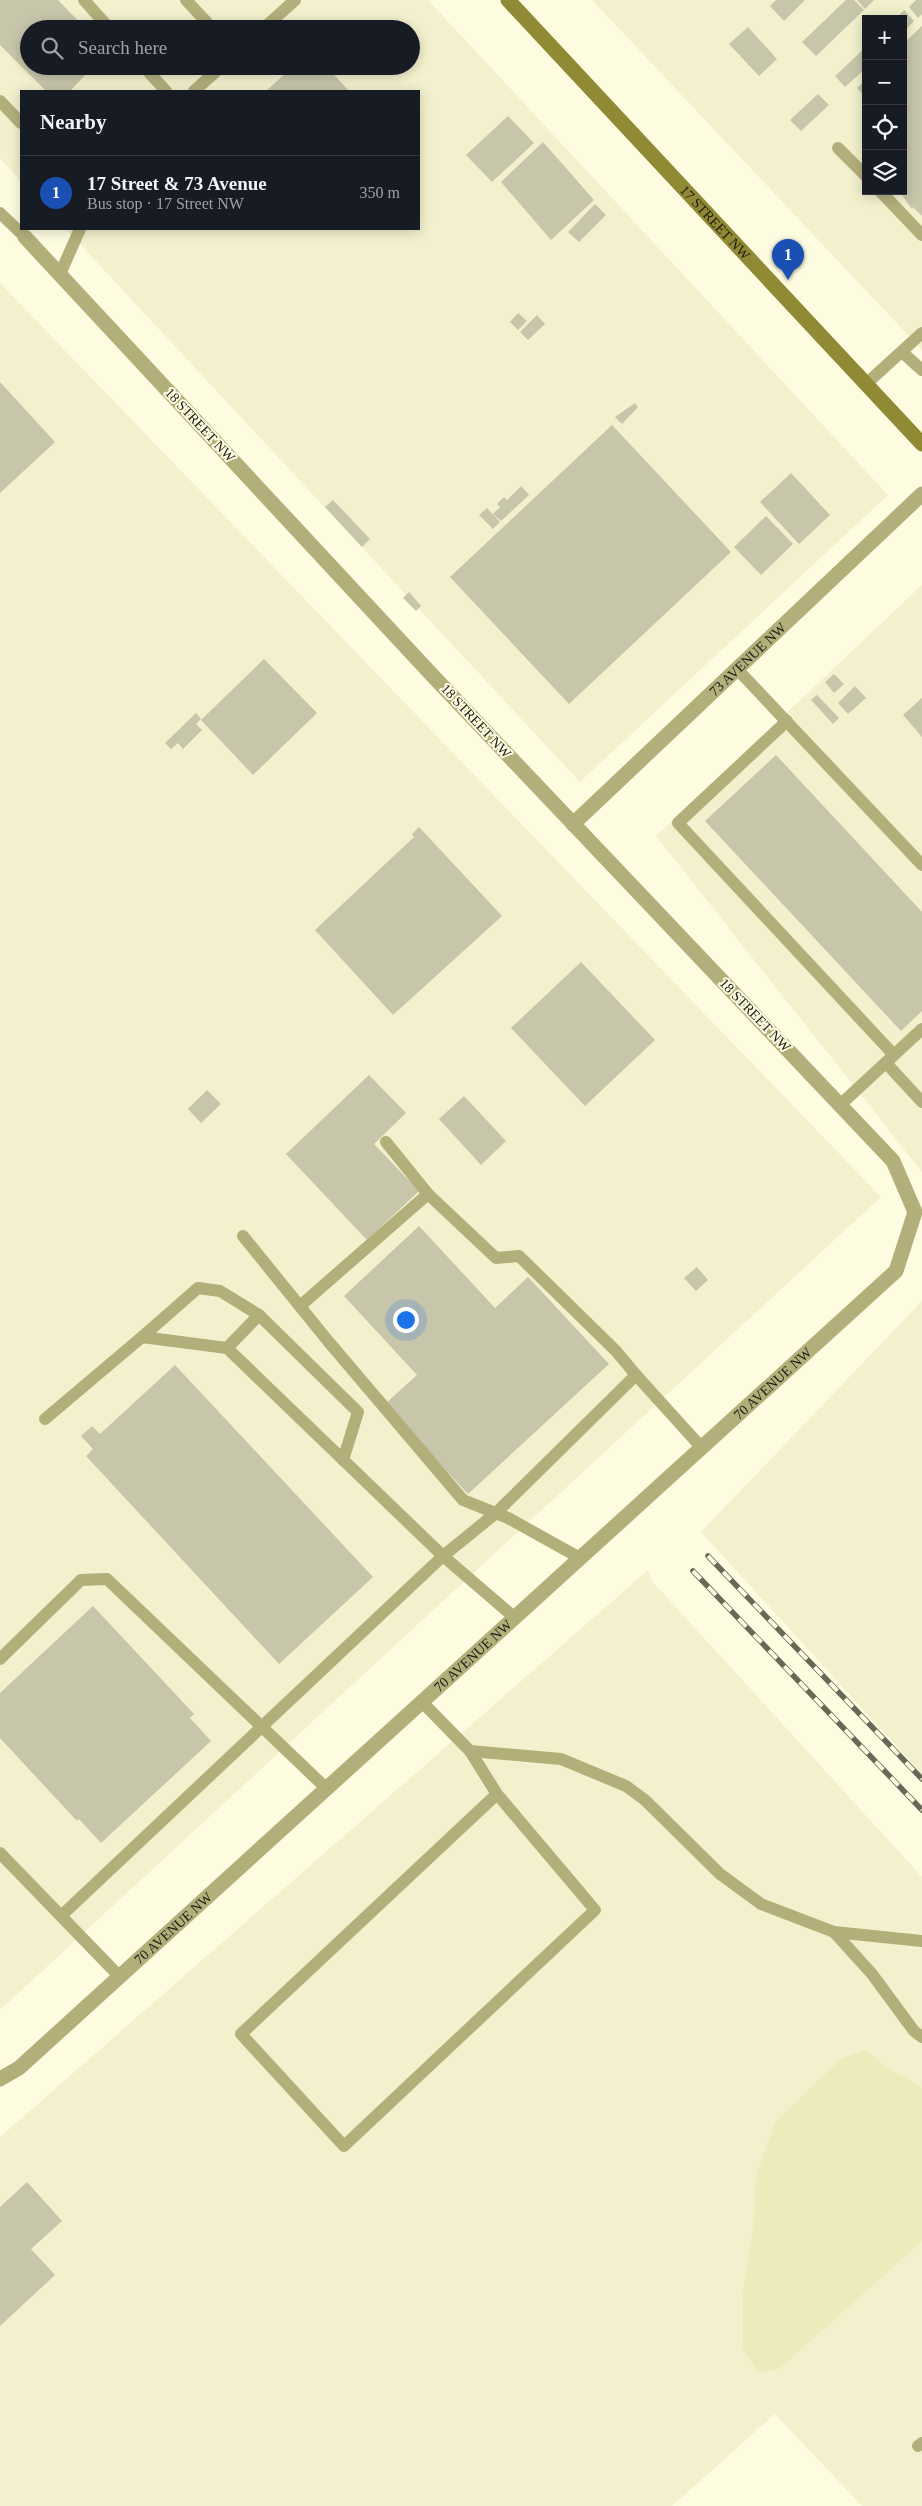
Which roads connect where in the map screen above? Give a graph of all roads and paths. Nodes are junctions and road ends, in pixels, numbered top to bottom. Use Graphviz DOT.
graph roads {
  1 [pos="84,0"];
  2 [pos="186,0"];
  3 [pos="508,0"];
  4 [pos="288,3"];
  5 [pos="102,20"];
  6 [pos="204,20"];
  7 [pos="272,20"];
  8 [pos="151,75"];
  9 [pos="212,75"];
  10 [pos="165,90"];
  11 [pos="195,90"];
  12 [pos="0,101"];
  13 [pos="20,123"];
  14 [pos="838,148"];
  15 [pos="862,172"];
  16 [pos="884,195"];
  17 [pos="0,214"];
  18 [pos="80,230"];
  19 [pos="922,235"];
  20 [pos="26,237"];
  21 [pos="60,274"];
  22 [pos="922,333"];
  23 [pos="902,352"];
  24 [pos="922,370"];
  25 [pos="866,384"];
  26 [pos="922,444"];
  27 [pos="922,494"];
  28 [pos="737,669"];
  29 [pos="787,721"];
  30 [pos="573,824"];
  31 [pos="922,865"];
  32 [pos="922,1029"];
  33 [pos="890,1059"];
  34 [pos="922,1102"];
  35 [pos="840,1105"];
  36 [pos="386,1142"];
  37 [pos="428,1194"];
  38 [pos="915,1212"];
  39 [pos="243,1236"];
  40 [pos="300,1306"];
  41 [pos="259,1315"];
  42 [pos="142,1338"];
  43 [pos="226,1348"];
  44 [pos="636,1375"];
  45 [pos="45,1419"];
  46 [pos="702,1448"];
  47 [pos="343,1460"];
  48 [pos="496,1513"];
  49 [pos="443,1556"];
  50 [pos="580,1558"];
  51 [pos="515,1618"];
  52 [pos="0,1660"];
  53 [pos="422,1702"];
  54 [pos="262,1727"];
  55 [pos="470,1751"];
  56 [pos="327,1789"];
  57 [pos="497,1794"];
  58 [pos="0,1854"];
  59 [pos="61,1916"];
  60 [pos="834,1932"];
  61 [pos="922,1941"];
  62 [pos="120,1977"];
  63 [pos="922,2037"];
  64 [pos="0,2079"];
  1 -- 5 [label="lane"];
  2 -- 6 [label="lane"];
  3 -- 25 [label="main road, 17 STREET NW"];
  4 -- 7 [label="lane"];
  8 -- 10 [label="lane"];
  9 -- 11 [label="lane"];
  12 -- 13 [label="lane"];
  14 -- 15 [label="lane"];
  16 -- 19 [label="lane"];
  17 -- 20 [label="lane"];
  18 -- 21 [label="lane"];
  20 -- 21 [label="street, 18 STREET NW"];
  21 -- 30 [label="street, 18 STREET NW"];
  22 -- 23 [label="lane"];
  23 -- 24 [label="lane"];
  23 -- 25 [label="lane"];
  25 -- 26 [label="main road, 17 STREET NW"];
  27 -- 28 [label="street, 73 AVENUE NW"];
  28 -- 29 [label="lane"];
  28 -- 30 [label="street, 73 AVENUE NW"];
  29 -- 31 [label="lane"];
  29 -- 33 [label="lane"];
  30 -- 35 [label="street, 18 STREET NW"];
  32 -- 33 [label="lane"];
  33 -- 34 [label="lane"];
  33 -- 35 [label="lane"];
  35 -- 38 [label="street, 18 STREET NW"];
  36 -- 37 [label="lane"];
  37 -- 40 [label="lane"];
  37 -- 44 [label="lane"];
  38 -- 46 [label="street, 70 AVENUE NW"];
  39 -- 40 [label="lane"];
  40 -- 48 [label="lane"];
  41 -- 42 [label="lane"];
  41 -- 43 [label="lane"];
  41 -- 47 [label="lane"];
  42 -- 43 [label="lane"];
  42 -- 45 [label="lane"];
  43 -- 47 [label="lane"];
  44 -- 46 [label="lane"];
  44 -- 48 [label="lane"];
  46 -- 50 [label="street, 70 AVENUE NW"];
  47 -- 49 [label="lane"];
  48 -- 49 [label="lane"];
  48 -- 50 [label="lane"];
  49 -- 51 [label="lane"];
  49 -- 54 [label="lane"];
  50 -- 51 [label="street, 70 AVENUE NW"];
  51 -- 53 [label="street, 70 AVENUE NW"];
  52 -- 54 [label="lane"];
  53 -- 55 [label="lane"];
  53 -- 56 [label="street, 70 AVENUE NW"];
  54 -- 56 [label="lane"];
  54 -- 59 [label="lane"];
  55 -- 57 [label="lane"];
  55 -- 60 [label="lane"];
  56 -- 62 [label="street, 70 AVENUE NW"];
  57 -- 57 [label="lane"];
  58 -- 59 [label="lane"];
  59 -- 62 [label="lane"];
  60 -- 61 [label="lane"];
  60 -- 63 [label="lane"];
  62 -- 64 [label="street, 70 AVENUE NW"];
}
